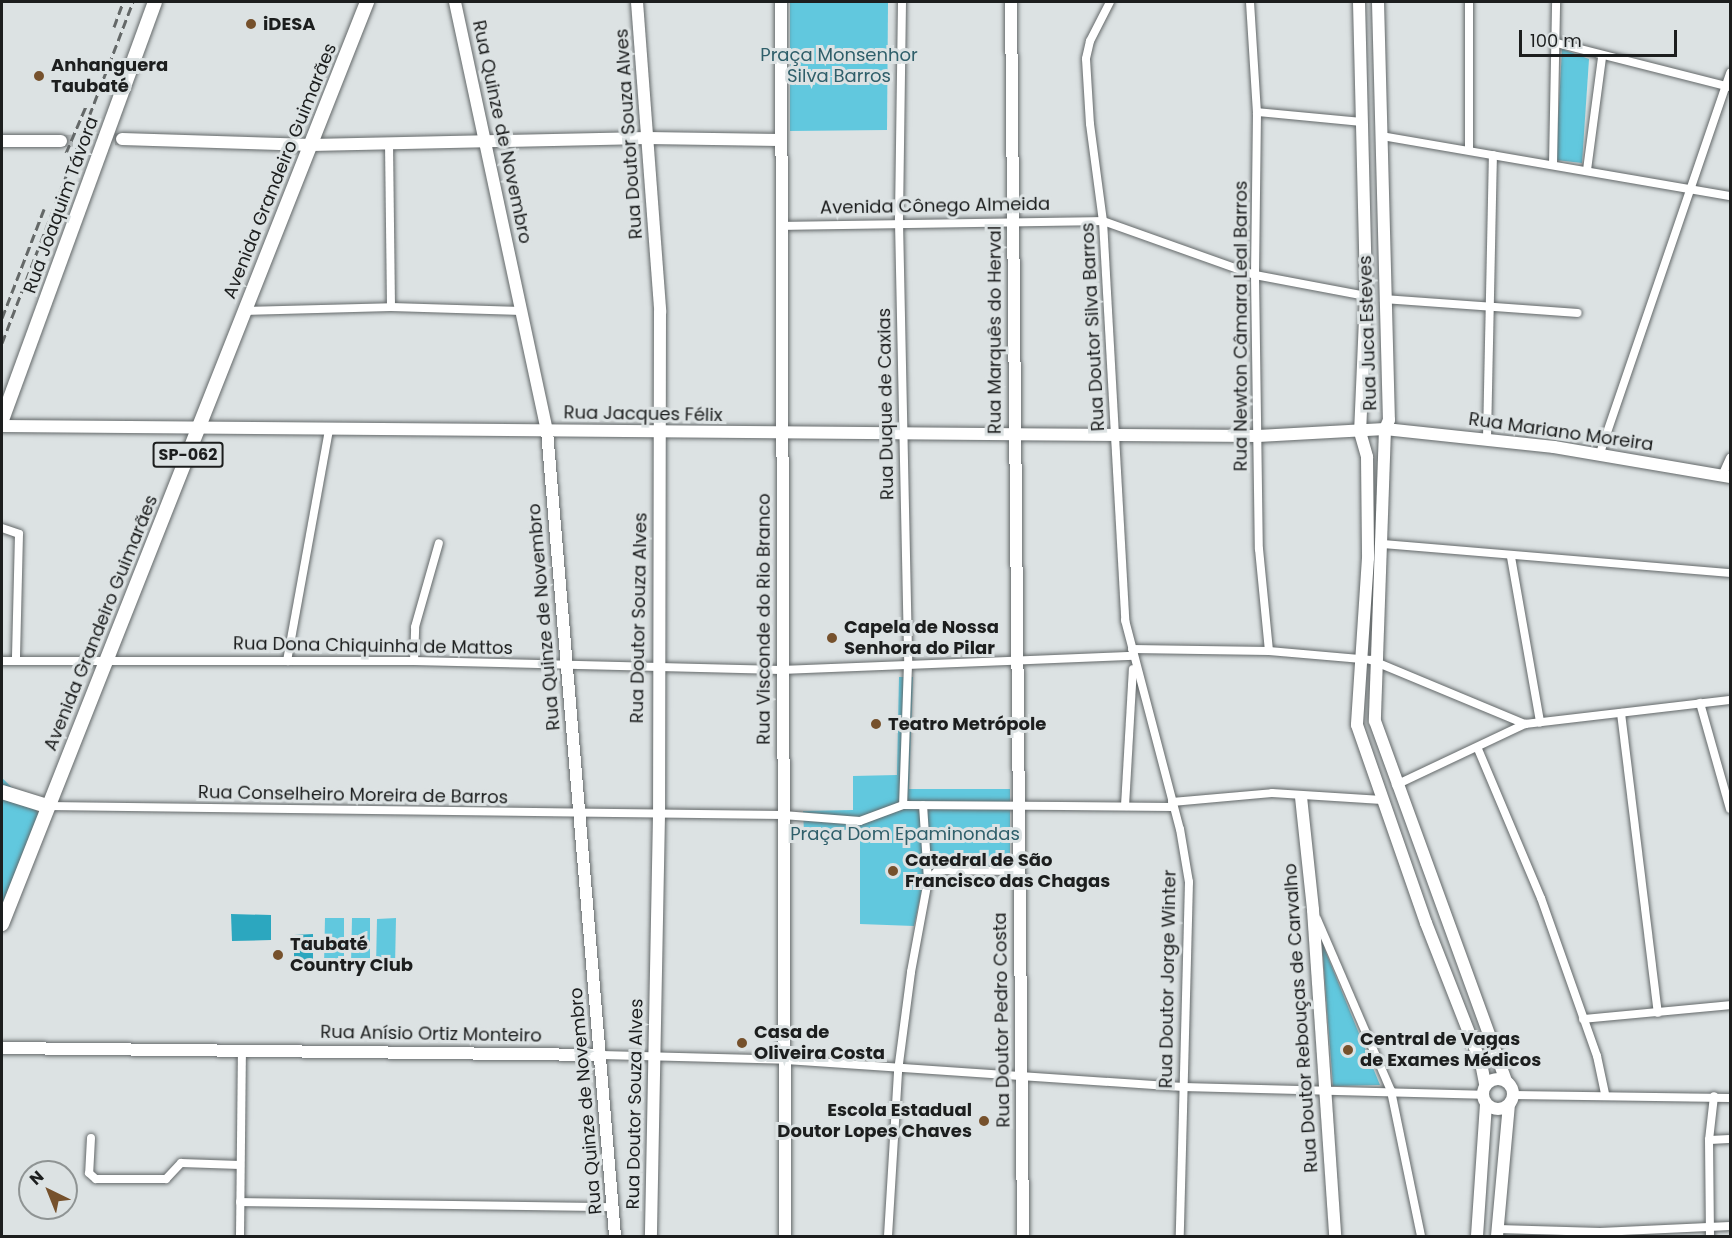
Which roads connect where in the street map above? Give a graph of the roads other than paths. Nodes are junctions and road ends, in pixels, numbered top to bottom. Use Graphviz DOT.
graph roads {
  1 [pos="155,2"];
  2 [pos="367,2"];
  3 [pos="456,2"];
  4 [pos="637,2"];
  5 [pos="781,2"];
  6 [pos="902,2"];
  7 [pos="1011,2"];
  8 [pos="1110,2"];
  9 [pos="1250,2"];
  10 [pos="1359,2"];
  11 [pos="1378,2"];
  12 [pos="1469,2"];
  13 [pos="1556,2"];
  14 [pos="1557,43"];
  15 [pos="1360,52"];
  16 [pos="1378,53"];
  17 [pos="1602,57"];
  18 [pos="1731,73"];
  19 [pos="1728,86"];
  20 [pos="1257,112"];
  21 [pos="1361,122"];
  22 [pos="1382,136"];
  23 [pos="647,138"];
  24 [pos="122,139"];
  25 [pos="778,140"];
  26 [pos="2,141"];
  27 [pos="62,141"];
  28 [pos="389,143"];
  29 [pos="485,143"];
  30 [pos="310,145"];
  31 [pos="1469,149"];
  32 [pos="1493,155"];
  33 [pos="1553,164"];
  34 [pos="1587,170"];
  35 [pos="1688,188"];
  36 [pos="1731,196"];
  37 [pos="1014,220"];
  38 [pos="1103,221"];
  39 [pos="899,222"];
  40 [pos="781,226"];
  41 [pos="1255,275"];
  42 [pos="1366,296"];
  43 [pos="1384,299"];
  44 [pos="391,307"];
  45 [pos="1490,309"];
  46 [pos="243,311"];
  47 [pos="522,311"];
  48 [pos="1577,313"];
  49 [pos="2,420"];
  50 [pos="2,426"];
  51 [pos="198,428"];
  52 [pos="329,429"];
  53 [pos="1385,429"];
  54 [pos="547,432"];
  55 [pos="1115,432"];
  56 [pos="1360,432"];
  57 [pos="783,433"];
  58 [pos="1012,433"];
  59 [pos="660,434"];
  60 [pos="902,434"];
  61 [pos="1258,436"];
  62 [pos="1487,438"];
  63 [pos="1600,453"];
  64 [pos="1731,458"];
  65 [pos="1726,477"];
  66 [pos="2,528"];
  67 [pos="439,543"];
  68 [pos="1384,544"];
  69 [pos="1511,557"];
  70 [pos="1731,573"];
  71 [pos="1269,651"];
  72 [pos="1133,653"];
  73 [pos="1364,659"];
  74 [pos="1016,660"];
  75 [pos="2,661"];
  76 [pos="16,661"];
  77 [pos="105,661"];
  78 [pos="287,661"];
  79 [pos="414,661"];
  80 [pos="1380,662"];
  81 [pos="566,663"];
  82 [pos="656,664"];
  83 [pos="908,664"];
  84 [pos="781,670"];
  85 [pos="1731,700"];
  86 [pos="1700,703"];
  87 [pos="1621,713"];
  88 [pos="1540,722"];
  89 [pos="1525,724"];
  90 [pos="1478,749"];
  91 [pos="1396,785"];
  92 [pos="2,792"];
  93 [pos="1301,797"];
  94 [pos="1382,800"];
  95 [pos="903,805"];
  96 [pos="923,805"];
  97 [pos="1018,805"];
  98 [pos="1173,805"];
  99 [pos="47,806"];
  100 [pos="1125,806"];
  101 [pos="1731,809"];
  102 [pos="580,815"];
  103 [pos="659,815"];
  104 [pos="783,815"];
  105 [pos="1425,863"];
  106 [pos="1406,870"];
  107 [pos="1018,871"];
  108 [pos="928,880"];
  109 [pos="1313,910"];
  110 [pos="2,924"];
  111 [pos="1731,1005"];
  112 [pos="1658,1013"];
  113 [pos="1583,1019"];
  114 [pos="2,1048"];
  115 [pos="242,1050"];
  116 [pos="601,1055"];
  117 [pos="652,1058"];
  118 [pos="786,1060"];
  119 [pos="898,1071"];
  120 [pos="1021,1075"];
  121 [pos="1506,1081"];
  122 [pos="1183,1088"];
  123 [pos="1326,1091"];
  124 [pos="1391,1091"];
  125 [pos="1485,1094"];
  126 [pos="1605,1095"];
  127 [pos="1714,1096"];
  128 [pos="1731,1098"];
  129 [pos="1511,1100"];
  130 [pos="91,1138"];
  131 [pos="1731,1139"];
  132 [pos="1709,1140"];
  133 [pos="240,1165"];
  134 [pos="240,1202"];
  135 [pos="612,1207"];
  136 [pos="1731,1226"];
  137 [pos="1710,1232"];
  138 [pos="1498,1233"];
  139 [pos="1600,1234"];
  140 [pos="240,1236"];
  141 [pos="615,1236"];
  142 [pos="651,1236"];
  143 [pos="785,1236"];
  144 [pos="888,1236"];
  145 [pos="1023,1236"];
  146 [pos="1180,1236"];
  147 [pos="1335,1236"];
  148 [pos="1421,1236"];
  149 [pos="1477,1236"];
  1 -- 49 [label="main road, Rua Joaquim Távora"];
  2 -- 30 [label="main road, Avenida Grandeiro Guimarães / SP-062"];
  3 -- 29 [label="main road, Rua Quinze de Novembro"];
  4 -- 23 [label="main road, Rua Doutor Souza Alves"];
  5 -- 25 [label="main road, Rua Visconde do Rio Branco"];
  6 -- 39 [label="street, Rua Duque de Caxias"];
  7 -- 37 [label="main road, Rua Marquês do Herval"];
  8 -- 38 [label="street, Rua Doutor Silva Barros"];
  9 -- 20 [label="street, Rua Newton Câmara Leal Barros"];
  10 -- 15 [label="main road, Rua Juca Esteves"];
  11 -- 16 [label="main road, Rua Juca Esteves"];
  12 -- 31 [label="street"];
  13 -- 14 [label="street"];
  14 -- 17 [label="street"];
  14 -- 33 [label="street"];
  15 -- 16 [label="main road"];
  15 -- 21 [label="main road, Rua Juca Esteves"];
  16 -- 22 [label="main road, Rua Juca Esteves"];
  17 -- 19 [label="street"];
  17 -- 34 [label="street"];
  18 -- 19 [label="street"];
  19 -- 35 [label="street"];
  20 -- 21 [label="street"];
  20 -- 41 [label="street, Rua Newton Câmara Leal Barros"];
  21 -- 42 [label="main road, Rua Juca Esteves"];
  22 -- 31 [label="street"];
  22 -- 43 [label="main road, Rua Juca Esteves"];
  23 -- 25 [label="main road"];
  23 -- 29 [label="main road"];
  23 -- 59 [label="main road, Rua Doutor Souza Alves"];
  24 -- 30 [label="main road"];
  25 -- 40 [label="main road, Rua Visconde do Rio Branco"];
  26 -- 27 [label="main road"];
  28 -- 29 [label="main road"];
  28 -- 30 [label="main road"];
  28 -- 44 [label="street"];
  29 -- 47 [label="main road, Rua Quinze de Novembro"];
  30 -- 46 [label="main road, Avenida Grandeiro Guimarães / SP-062"];
  31 -- 32 [label="street"];
  32 -- 33 [label="street"];
  32 -- 45 [label="street"];
  33 -- 34 [label="street"];
  34 -- 35 [label="street"];
  35 -- 36 [label="street"];
  35 -- 63 [label="street"];
  37 -- 38 [label="street, Avenida Cônego Almeida"];
  37 -- 39 [label="street, Avenida Cônego Almeida"];
  37 -- 58 [label="main road, Rua Marquês do Herval"];
  38 -- 41 [label="street, Avenida Cônego Almeida"];
  38 -- 55 [label="street, Rua Doutor Silva Barros"];
  39 -- 40 [label="street, Avenida Cônego Almeida"];
  39 -- 60 [label="street, Rua Duque de Caxias"];
  40 -- 57 [label="main road, Rua Visconde do Rio Branco"];
  41 -- 42 [label="street, Avenida Cônego Almeida"];
  41 -- 61 [label="street, Rua Newton Câmara Leal Barros"];
  42 -- 56 [label="main road, Rua Juca Esteves"];
  43 -- 45 [label="street"];
  43 -- 53 [label="main road, Rua Juca Esteves"];
  44 -- 46 [label="street"];
  44 -- 47 [label="street"];
  45 -- 48 [label="street"];
  45 -- 62 [label="street"];
  46 -- 51 [label="main road, Avenida Grandeiro Guimarães / SP-062"];
  47 -- 54 [label="main road, Rua Quinze de Novembro"];
  50 -- 51 [label="main road, Rua Jacques Félix"];
  51 -- 52 [label="main road, Rua Jacques Félix"];
  51 -- 77 [label="main road, Avenida Grandeiro Guimarães / SP-062"];
  52 -- 54 [label="main road, Rua Jacques Félix"];
  52 -- 78 [label="street"];
  53 -- 56 [label="main road, Rua Mariano Moreira"];
  53 -- 62 [label="main road, Rua Mariano Moreira"];
  53 -- 68 [label="main road, Rua Juca Esteves"];
  54 -- 59 [label="main road, Rua Jacques Félix"];
  54 -- 81 [label="main road, Rua Quinze de Novembro"];
  55 -- 58 [label="main road, Rua Jacques Félix"];
  55 -- 61 [label="main road"];
  55 -- 72 [label="street, Rua Doutor Silva Barros"];
  56 -- 61 [label="main road"];
  56 -- 73 [label="main road, Rua Juca Esteves"];
  57 -- 59 [label="main road, Rua Jacques Félix"];
  57 -- 60 [label="main road, Rua Jacques Félix"];
  57 -- 84 [label="main road, Rua Visconde do Rio Branco"];
  58 -- 60 [label="main road, Rua Jacques Félix"];
  58 -- 74 [label="main road, Rua Marquês do Herval"];
  59 -- 82 [label="main road, Rua Doutor Souza Alves"];
  60 -- 83 [label="street, Rua Duque de Caxias"];
  61 -- 71 [label="street, Rua Newton Câmara Leal Barros"];
  62 -- 63 [label="main road, Rua Mariano Moreira"];
  63 -- 65 [label="main road, Rua Mariano Moreira"];
  64 -- 65 [label="street"];
  66 -- 76 [label="street"];
  67 -- 79 [label="street"];
  68 -- 69 [label="street"];
  68 -- 80 [label="main road, Rua Juca Esteves"];
  69 -- 70 [label="street"];
  69 -- 88 [label="street"];
  71 -- 72 [label="street, Rua Dona Chiquinha de Mattos"];
  71 -- 73 [label="street, Rua Dona Chiquinha de Mattos"];
  72 -- 74 [label="street, Rua Dona Chiquinha de Mattos"];
  72 -- 98 [label="street, Rua Doutor Jorge Winter"];
  72 -- 100 [label="street"];
  73 -- 80 [label="street, Rua Dona Chiquinha de Mattos"];
  73 -- 94 [label="main road, Rua Juca Esteves"];
  74 -- 83 [label="street, Rua Dona Chiquinha de Mattos"];
  74 -- 97 [label="main road, Rua Doutor Pedro Costa"];
  75 -- 76 [label="street, Rua Dona Chiquinha de Mattos"];
  76 -- 77 [label="street, Rua Dona Chiquinha de Mattos"];
  77 -- 78 [label="street, Rua Dona Chiquinha de Mattos"];
  77 -- 99 [label="main road, Avenida Grandeiro Guimarães / SP-062"];
  78 -- 79 [label="street, Rua Dona Chiquinha de Mattos"];
  79 -- 81 [label="street, Rua Dona Chiquinha de Mattos"];
  80 -- 89 [label="street, Rua Dona Chiquinha de Mattos"];
  80 -- 91 [label="main road, Rua Juca Esteves"];
  81 -- 82 [label="street, Rua Dona Chiquinha de Mattos"];
  81 -- 102 [label="main road, Rua Quinze de Novembro"];
  82 -- 84 [label="street, Rua Dona Chiquinha de Mattos"];
  82 -- 103 [label="main road, Rua Doutor Souza Alves"];
  83 -- 84 [label="street, Rua Dona Chiquinha de Mattos"];
  83 -- 95 [label="street, Rua Duque de Caxias"];
  84 -- 104 [label="main road, Rua Visconde do Rio Branco"];
  85 -- 86 [label="street"];
  86 -- 87 [label="street"];
  86 -- 101 [label="street"];
  87 -- 88 [label="street"];
  87 -- 112 [label="street"];
  88 -- 89 [label="street"];
  89 -- 90 [label="street"];
  90 -- 91 [label="street"];
  90 -- 113 [label="street"];
  91 -- 105 [label="main road, Rua Juca Esteves"];
  92 -- 99 [label="main road"];
  93 -- 94 [label="street"];
  93 -- 98 [label="street"];
  93 -- 109 [label="main road, Rua Doutor Rebouças de Carvalho"];
  94 -- 106 [label="main road, Rua Juca Esteves"];
  95 -- 96 [label="street"];
  95 -- 104 [label="street, Rua Conselheiro Moreira de Barros"];
  96 -- 97 [label="street"];
  96 -- 108 [label="street"];
  97 -- 100 [label="street"];
  97 -- 107 [label="main road, Rua Doutor Pedro Costa"];
  98 -- 100 [label="street"];
  98 -- 122 [label="street, Rua Doutor Jorge Winter"];
  99 -- 102 [label="street, Rua Conselheiro Moreira de Barros"];
  99 -- 110 [label="main road, Avenida Grandeiro Guimarães / SP-062"];
  102 -- 103 [label="street, Rua Conselheiro Moreira de Barros"];
  102 -- 116 [label="main road, Rua Quinze de Novembro"];
  103 -- 104 [label="street, Rua Conselheiro Moreira de Barros"];
  103 -- 117 [label="main road, Rua Doutor Souza Alves"];
  104 -- 118 [label="main road, Rua Visconde do Rio Branco"];
  105 -- 106 [label="main road"];
  105 -- 121 [label="main road, Rua Juca Esteves"];
  106 -- 125 [label="main road, Rua Juca Esteves"];
  107 -- 108 [label="street"];
  107 -- 120 [label="main road, Rua Doutor Pedro Costa"];
  108 -- 119 [label="street"];
  109 -- 123 [label="main road, Rua Doutor Rebouças de Carvalho"];
  109 -- 124 [label="street"];
  111 -- 112 [label="street"];
  112 -- 113 [label="street"];
  113 -- 126 [label="street"];
  114 -- 115 [label="main road, Rua Anísio Ortiz Monteiro"];
  115 -- 116 [label="main road, Rua Anísio Ortiz Monteiro"];
  115 -- 133 [label="street"];
  116 -- 117 [label="street, Rua Anísio Ortiz Monteiro"];
  116 -- 135 [label="main road, Rua Quinze de Novembro"];
  117 -- 118 [label="street, Rua Anísio Ortiz Monteiro"];
  117 -- 142 [label="main road, Rua Doutor Souza Alves"];
  118 -- 119 [label="street, Rua Anísio Ortiz Monteiro"];
  118 -- 143 [label="main road, Rua Visconde do Rio Branco"];
  119 -- 120 [label="street, Rua Anísio Ortiz Monteiro"];
  119 -- 144 [label="street"];
  120 -- 122 [label="street, Rua Anísio Ortiz Monteiro"];
  120 -- 145 [label="main road, Rua Doutor Pedro Costa"];
  121 -- 125 [label="main road"];
  121 -- 129 [label="main road, Rua Juca Esteves"];
  122 -- 123 [label="street, Rua Anísio Ortiz Monteiro"];
  122 -- 146 [label="street, Rua Doutor Jorge Winter"];
  123 -- 124 [label="street, Rua Anísio Ortiz Monteiro"];
  123 -- 147 [label="main road, Rua Doutor Rebouças de Carvalho"];
  124 -- 125 [label="street, Rua Anísio Ortiz Monteiro"];
  124 -- 148 [label="street"];
  125 -- 129 [label="main road"];
  125 -- 149 [label="main road, Rua Juca Esteves"];
  126 -- 127 [label="street"];
  126 -- 129 [label="street"];
  127 -- 128 [label="street"];
  127 -- 132 [label="street"];
  129 -- 138 [label="main road"];
  130 -- 133 [label="street"];
  131 -- 132 [label="street"];
  132 -- 137 [label="street"];
  133 -- 134 [label="street"];
  134 -- 135 [label="street"];
  134 -- 140 [label="street"];
  135 -- 141 [label="main road, Rua Quinze de Novembro"];
  136 -- 137 [label="street"];
  137 -- 139 [label="street"];
  138 -- 139 [label="street"];
}
